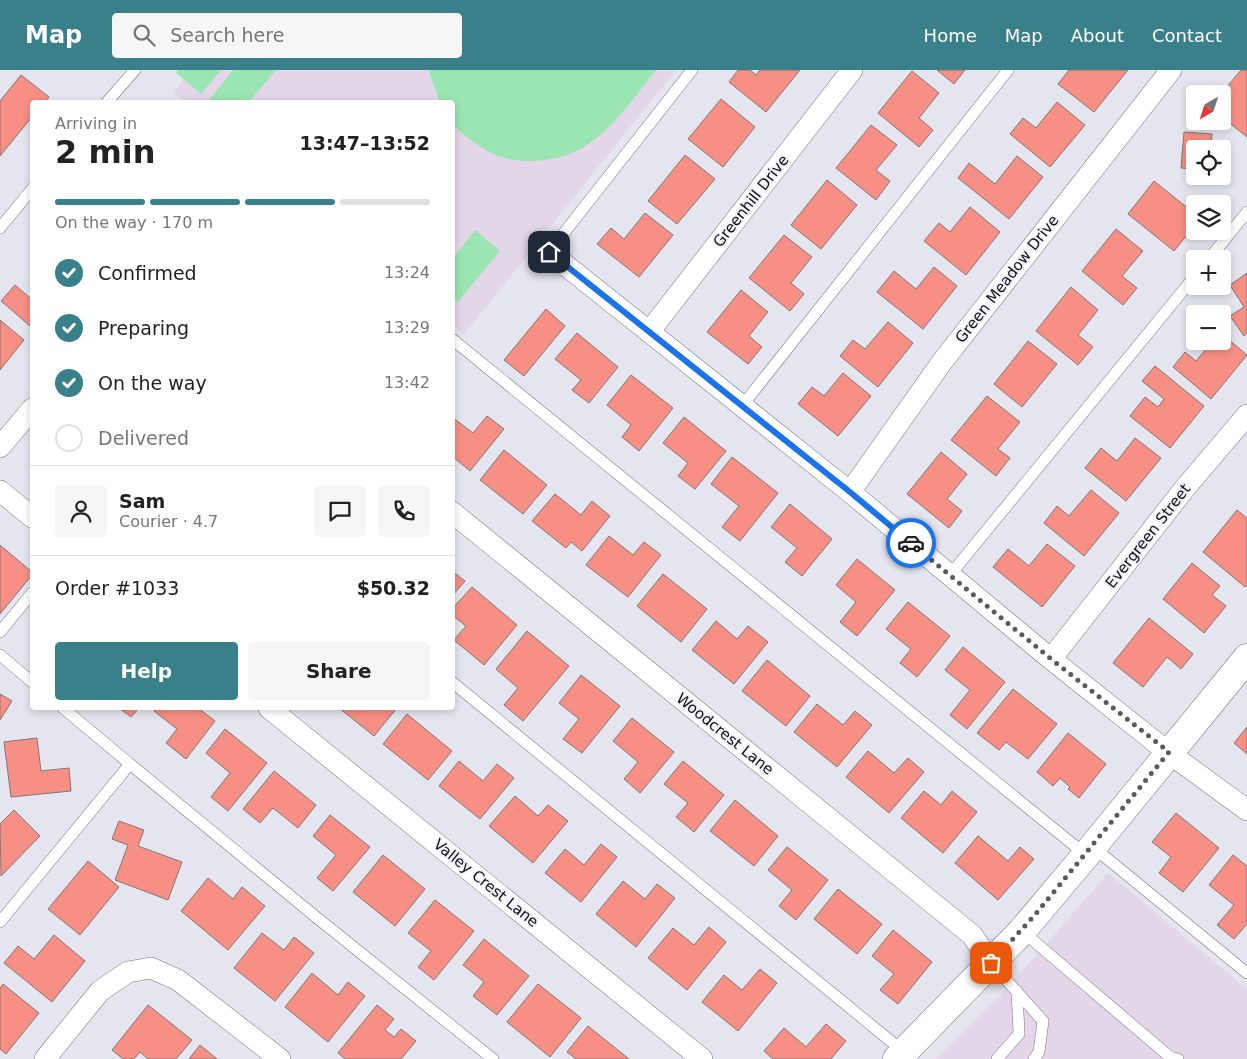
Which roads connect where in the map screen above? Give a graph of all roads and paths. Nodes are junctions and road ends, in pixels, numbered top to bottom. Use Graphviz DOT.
graph roads {
  1 [pos="134,70"];
  2 [pos="692,70"];
  3 [pos="852,70"];
  4 [pos="1008,70"];
  5 [pos="1171,70"];
  6 [pos="109,100"];
  7 [pos="30,192"];
  8 [pos="1247,212"];
  9 [pos="0,228"];
  10 [pos="1216,250"];
  11 [pos="549,252"];
  12 [pos="1186,287"];
  13 [pos="649,332"];
  14 [pos="455,341"];
  15 [pos="742,406"];
  16 [pos="30,411"];
  17 [pos="1247,415"];
  18 [pos="0,447"];
  19 [pos="0,491"];
  20 [pos="850,492"];
  21 [pos="455,514"];
  22 [pos="30,515"];
  23 [pos="950,576"];
  24 [pos="30,596"];
  25 [pos="0,632"];
  26 [pos="0,655"];
  27 [pos="1247,658"];
  28 [pos="1051,659"];
  29 [pos="30,680"];
  30 [pos="455,684"];
  31 [pos="65,710"];
  32 [pos="271,710"];
  33 [pos="1169,752"];
  34 [pos="130,764"];
  35 [pos="1247,810"];
  36 [pos="1089,851"];
  37 [pos="0,922"];
  38 [pos="1022,931"];
  39 [pos="991,963"];
  40 [pos="1247,973"];
  41 [pos="1016,991"];
  42 [pos="901,1055"];
  43 [pos="1173,1058"];
  44 [pos="45,1059"];
  45 [pos="280,1059"];
  46 [pos="492,1059"];
  47 [pos="702,1059"];
  48 [pos="997,1059"];
  49 [pos="1034,1059"];
  1 -- 6 [label="lane"];
  2 -- 11 [label="lane"];
  3 -- 13 [label="street, Greenhill Drive"];
  4 -- 15 [label="lane"];
  5 -- 20 [label="street, Green Meadow Drive"];
  7 -- 9 [label="lane"];
  8 -- 10 [label="lane"];
  11 -- 13 [label="street"];
  12 -- 23 [label="lane"];
  13 -- 15 [label="street"];
  14 -- 36 [label="lane"];
  15 -- 20 [label="street"];
  16 -- 18 [label="street"];
  17 -- 28 [label="street, Evergreen Street"];
  19 -- 22 [label="street"];
  20 -- 23 [label="street"];
  21 -- 39 [label="street, Woodcrest Lane"];
  23 -- 28 [label="street"];
  24 -- 25 [label="lane"];
  26 -- 29 [label="lane"];
  27 -- 33 [label="street"];
  28 -- 33 [label="street"];
  30 -- 42 [label="lane"];
  31 -- 34 [label="lane"];
  32 -- 47 [label="street, Valley Crest Lane"];
  33 -- 35 [label="street"];
  33 -- 36 [label="street"];
  34 -- 37 [label="lane"];
  34 -- 46 [label="lane"];
  36 -- 38 [label="street"];
  36 -- 40 [label="lane"];
  38 -- 39 [label="street"];
  38 -- 43 [label="lane"];
  39 -- 41 [label="lane"];
  39 -- 42 [label="street"];
  41 -- 48 [label="lane"];
  41 -- 49 [label="lane"];
  44 -- 45 [label="street"];
}
